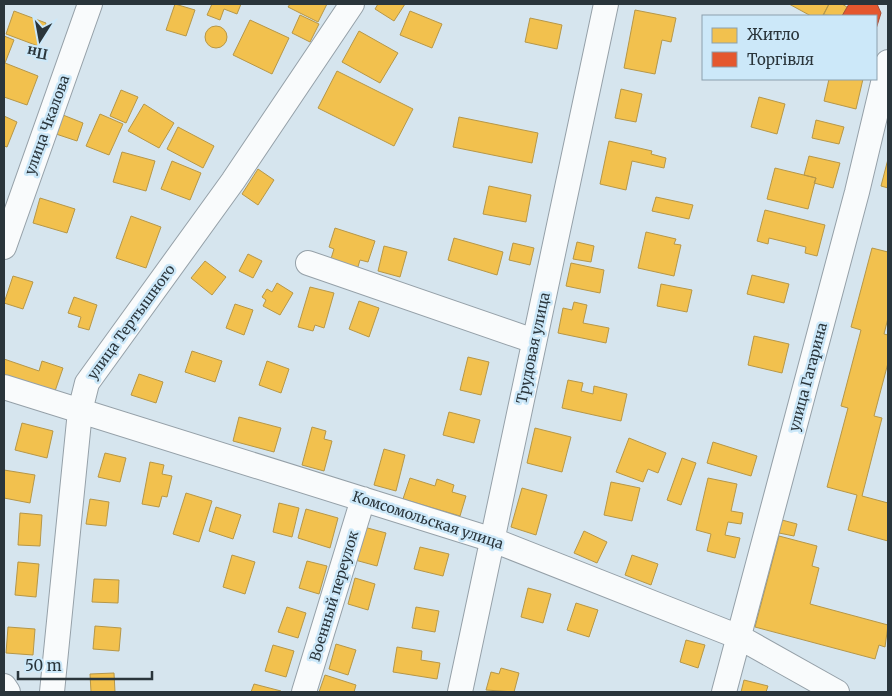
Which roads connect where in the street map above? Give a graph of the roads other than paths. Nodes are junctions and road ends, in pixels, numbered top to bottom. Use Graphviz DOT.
graph roads {
  1 [pos="90,4"];
  2 [pos="352,4"];
  3 [pos="606,4"];
  4 [pos="888,62"];
  5 [pos="4,246"];
  6 [pos="308,262"];
  7 [pos="534,341"];
  8 [pos="4,387"];
  9 [pos="80,412"];
  10 [pos="363,499"];
  11 [pos="493,540"];
  12 [pos="739,637"];
  13 [pos="4,686"];
  14 [pos="8,692"];
  15 [pos="52,692"];
  16 [pos="304,692"];
  17 [pos="460,692"];
  18 [pos="724,692"];
  19 [pos="837,692"];
  1 -- 5 [label="street, улица Чкалова"];
  2 -- 9 [label="street, улица Тертышного"];
  3 -- 7 [label="street, Трудовая улица"];
  4 -- 12 [label="street, улица Гагарина"];
  6 -- 7 [label="street"];
  7 -- 11 [label="street, Трудовая улица"];
  8 -- 9 [label="street, Комсомольская улица"];
  9 -- 10 [label="street, Комсомольская улица"];
  9 -- 15 [label="street, улица Тертышного"];
  10 -- 11 [label="street, Комсомольская улица"];
  10 -- 16 [label="street, Военный переулок"];
  11 -- 12 [label="street, Комсомольская улица"];
  11 -- 17 [label="street, Трудовая улица"];
  12 -- 18 [label="street, улица Гагарина"];
  12 -- 19 [label="street, Комсомольская улица"];
  13 -- 14 [label="street"];
}
